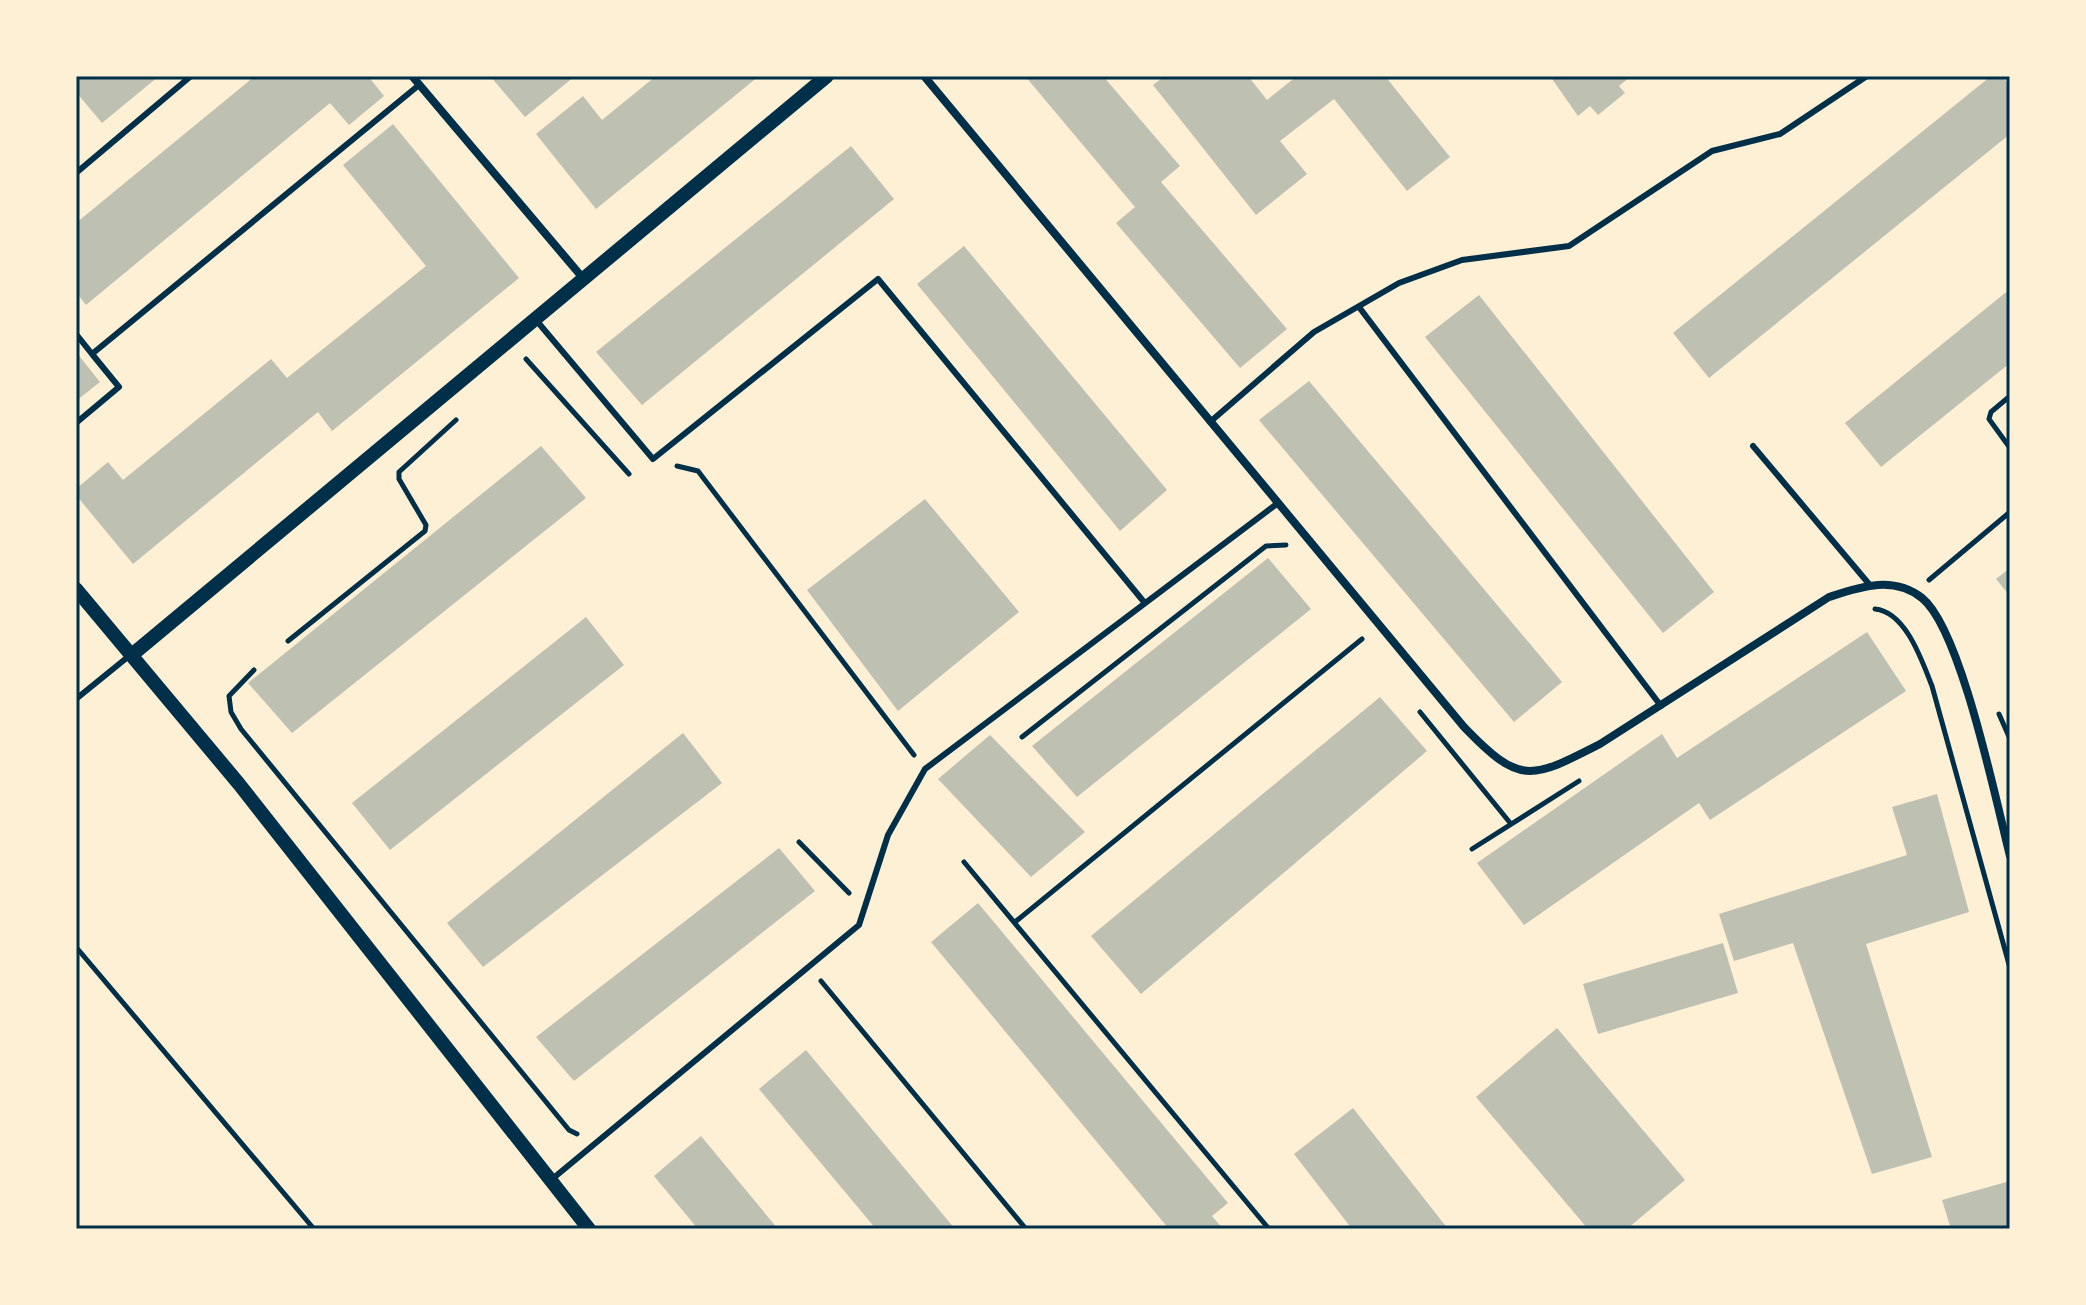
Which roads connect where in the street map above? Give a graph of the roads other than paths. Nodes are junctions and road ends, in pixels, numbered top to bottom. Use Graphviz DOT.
graph roads {
  1 [pos="191,76"];
  2 [pos="412,76"];
  3 [pos="827,76"];
  4 [pos="924,76"];
  5 [pos="1867,76"];
  6 [pos="419,85"];
  7 [pos="76,173"];
  8 [pos="582,277"];
  9 [pos="1359,307"];
  10 [pos="534,318"];
  11 [pos="76,334"];
  12 [pos="92,354"];
  13 [pos="1210,422"];
  14 [pos="76,423"];
  15 [pos="1753,446"];
  16 [pos="1278,503"];
  17 [pos="1869,584"];
  18 [pos="76,589"];
  19 [pos="1144,602"];
  20 [pos="133,654"];
  21 [pos="76,699"];
  22 [pos="1661,706"];
  23 [pos="2010,856"];
  24 [pos="551,1180"];
  25 [pos="589,1229"];
  1 -- 7 [label="lane"];
  2 -- 6 [label="street"];
  3 -- 8 [label="street"];
  4 -- 13 [label="street"];
  5 -- 9 [label="lane"];
  6 -- 8 [label="street"];
  6 -- 12 [label="lane"];
  8 -- 10 [label="street"];
  9 -- 13 [label="lane"];
  9 -- 22 [label="lane"];
  10 -- 19 [label="lane"];
  10 -- 20 [label="street"];
  11 -- 12 [label="lane"];
  12 -- 14 [label="lane"];
  13 -- 16 [label="street"];
  15 -- 17 [label="lane"];
  16 -- 19 [label="lane"];
  16 -- 22 [label="street"];
  17 -- 22 [label="street"];
  17 -- 23 [label="street"];
  18 -- 20 [label="street"];
  19 -- 24 [label="lane"];
  20 -- 21 [label="lane"];
  20 -- 24 [label="street"];
  24 -- 25 [label="street"];
}
